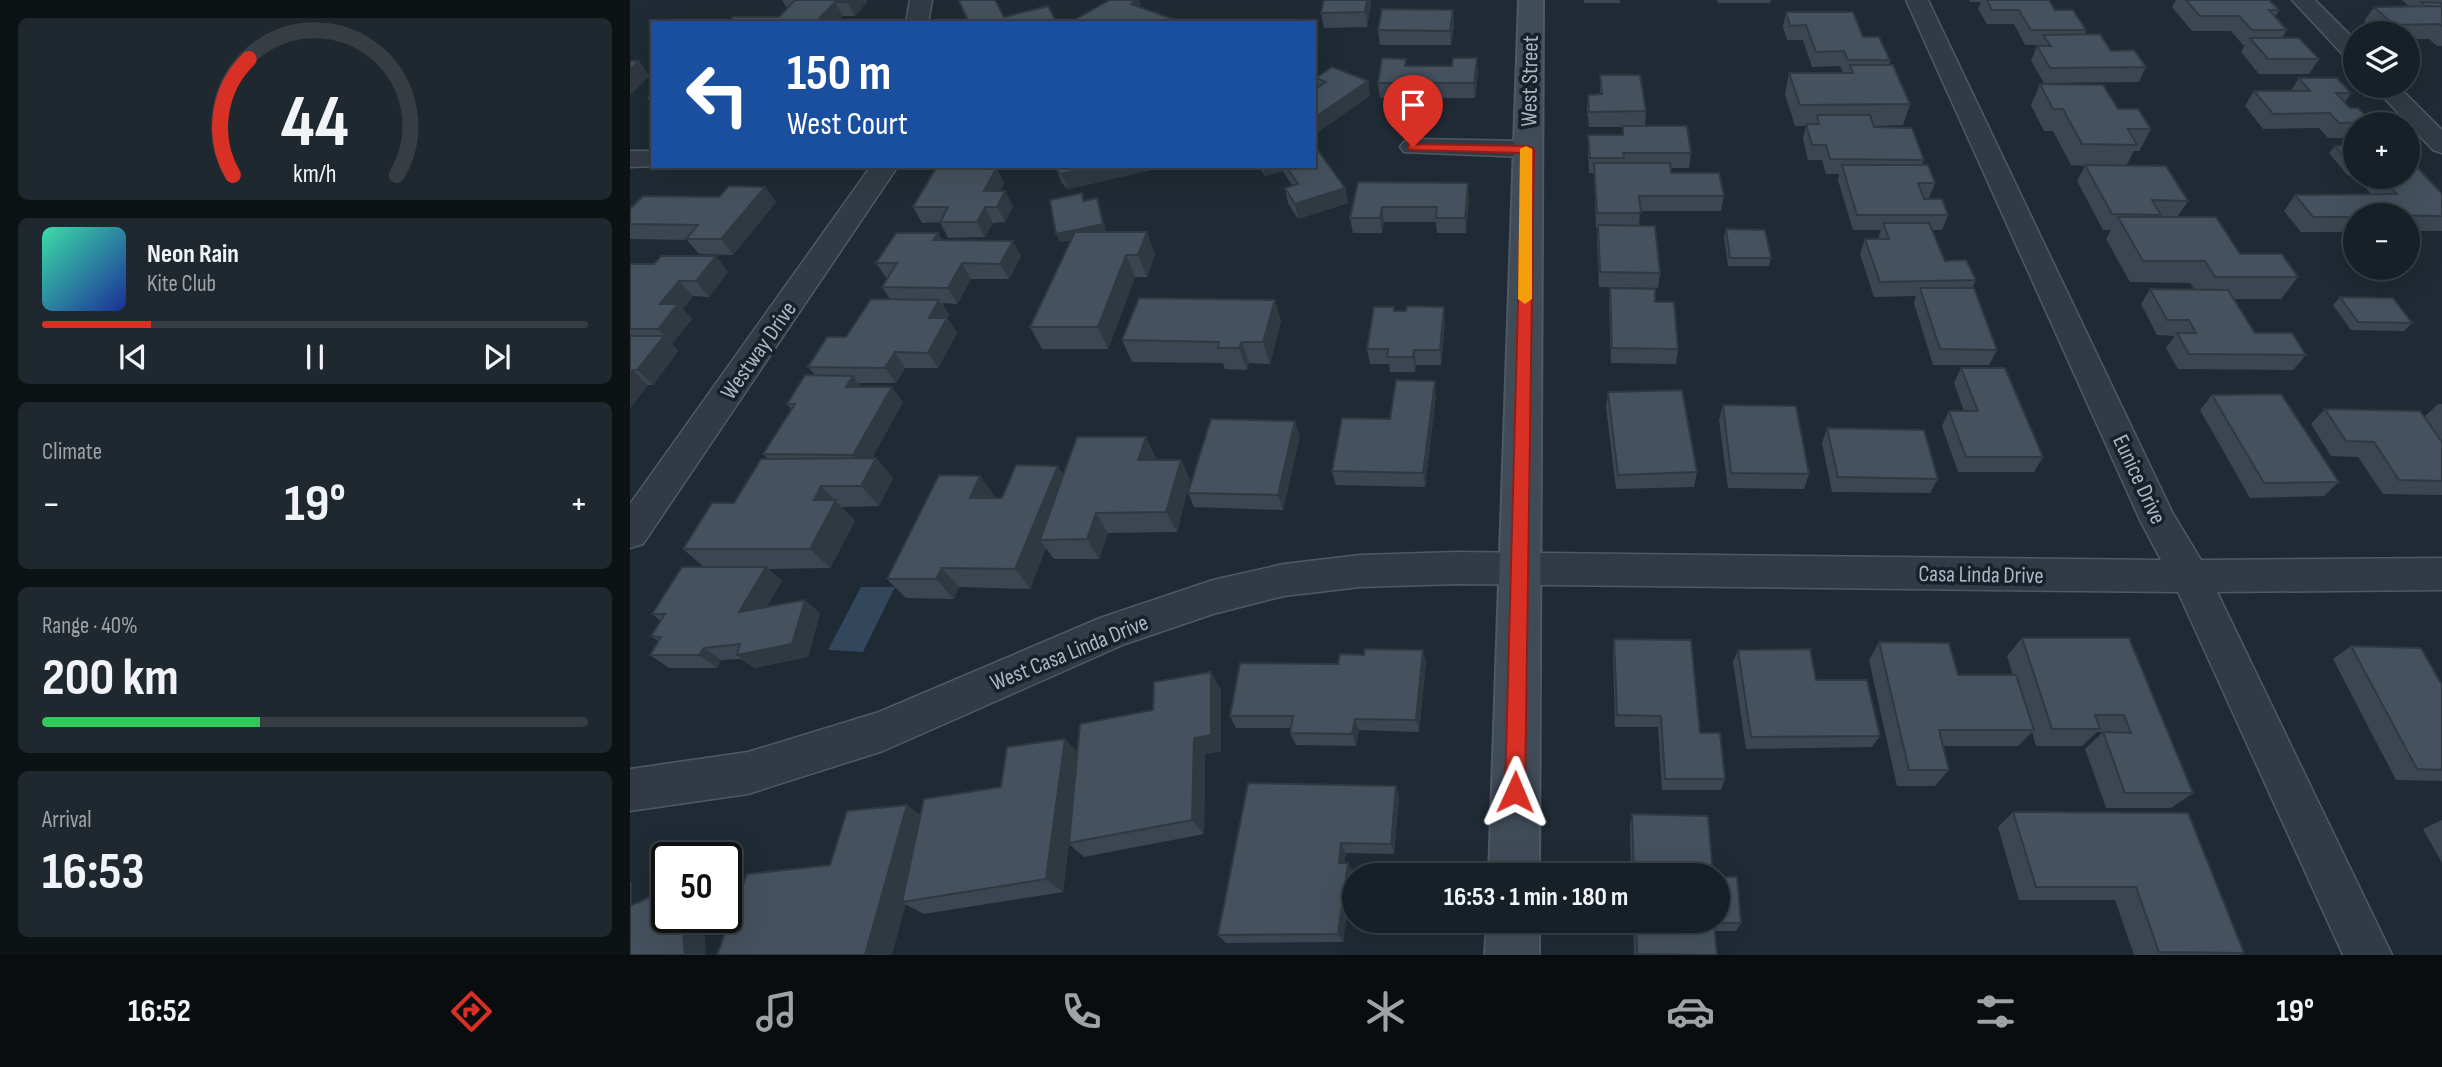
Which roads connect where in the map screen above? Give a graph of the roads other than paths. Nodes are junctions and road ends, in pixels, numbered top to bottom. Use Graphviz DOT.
graph roads {
  1 [pos="921,0"];
  2 [pos="1531,0"];
  3 [pos="1917,0"];
  4 [pos="2303,0"];
  5 [pos="917,21"];
  6 [pos="2343,42"];
  7 [pos="2397,98"];
  8 [pos="2442,145"];
  9 [pos="1413,147"];
  10 [pos="1528,149"];
  11 [pos="630,159"];
  12 [pos="651,159"];
  13 [pos="884,168"];
  14 [pos="630,533"];
  15 [pos="1520,569"];
  16 [pos="2442,574"];
  17 [pos="2190,576"];
  18 [pos="630,790"];
  19 [pos="1514,863"];
  20 [pos="1513,933"];
  21 [pos="1512,955"];
  22 [pos="2368,955"];
  1 -- 5 [label="street"];
  2 -- 10 [label="main road, West Street"];
  3 -- 17 [label="street, Eunice Drive"];
  4 -- 6 [label="street"];
  7 -- 8 [label="street"];
  9 -- 10 [label="street"];
  10 -- 15 [label="main road, West Street"];
  11 -- 12 [label="street"];
  13 -- 14 [label="street, Westway Drive"];
  15 -- 17 [label="street, Casa Linda Drive"];
  15 -- 18 [label="street, West Casa Linda Drive"];
  15 -- 19 [label="main road, West Street"];
  16 -- 17 [label="street, Casa Linda Drive"];
  17 -- 22 [label="street, Eunice Drive"];
  20 -- 21 [label="main road"];
}
